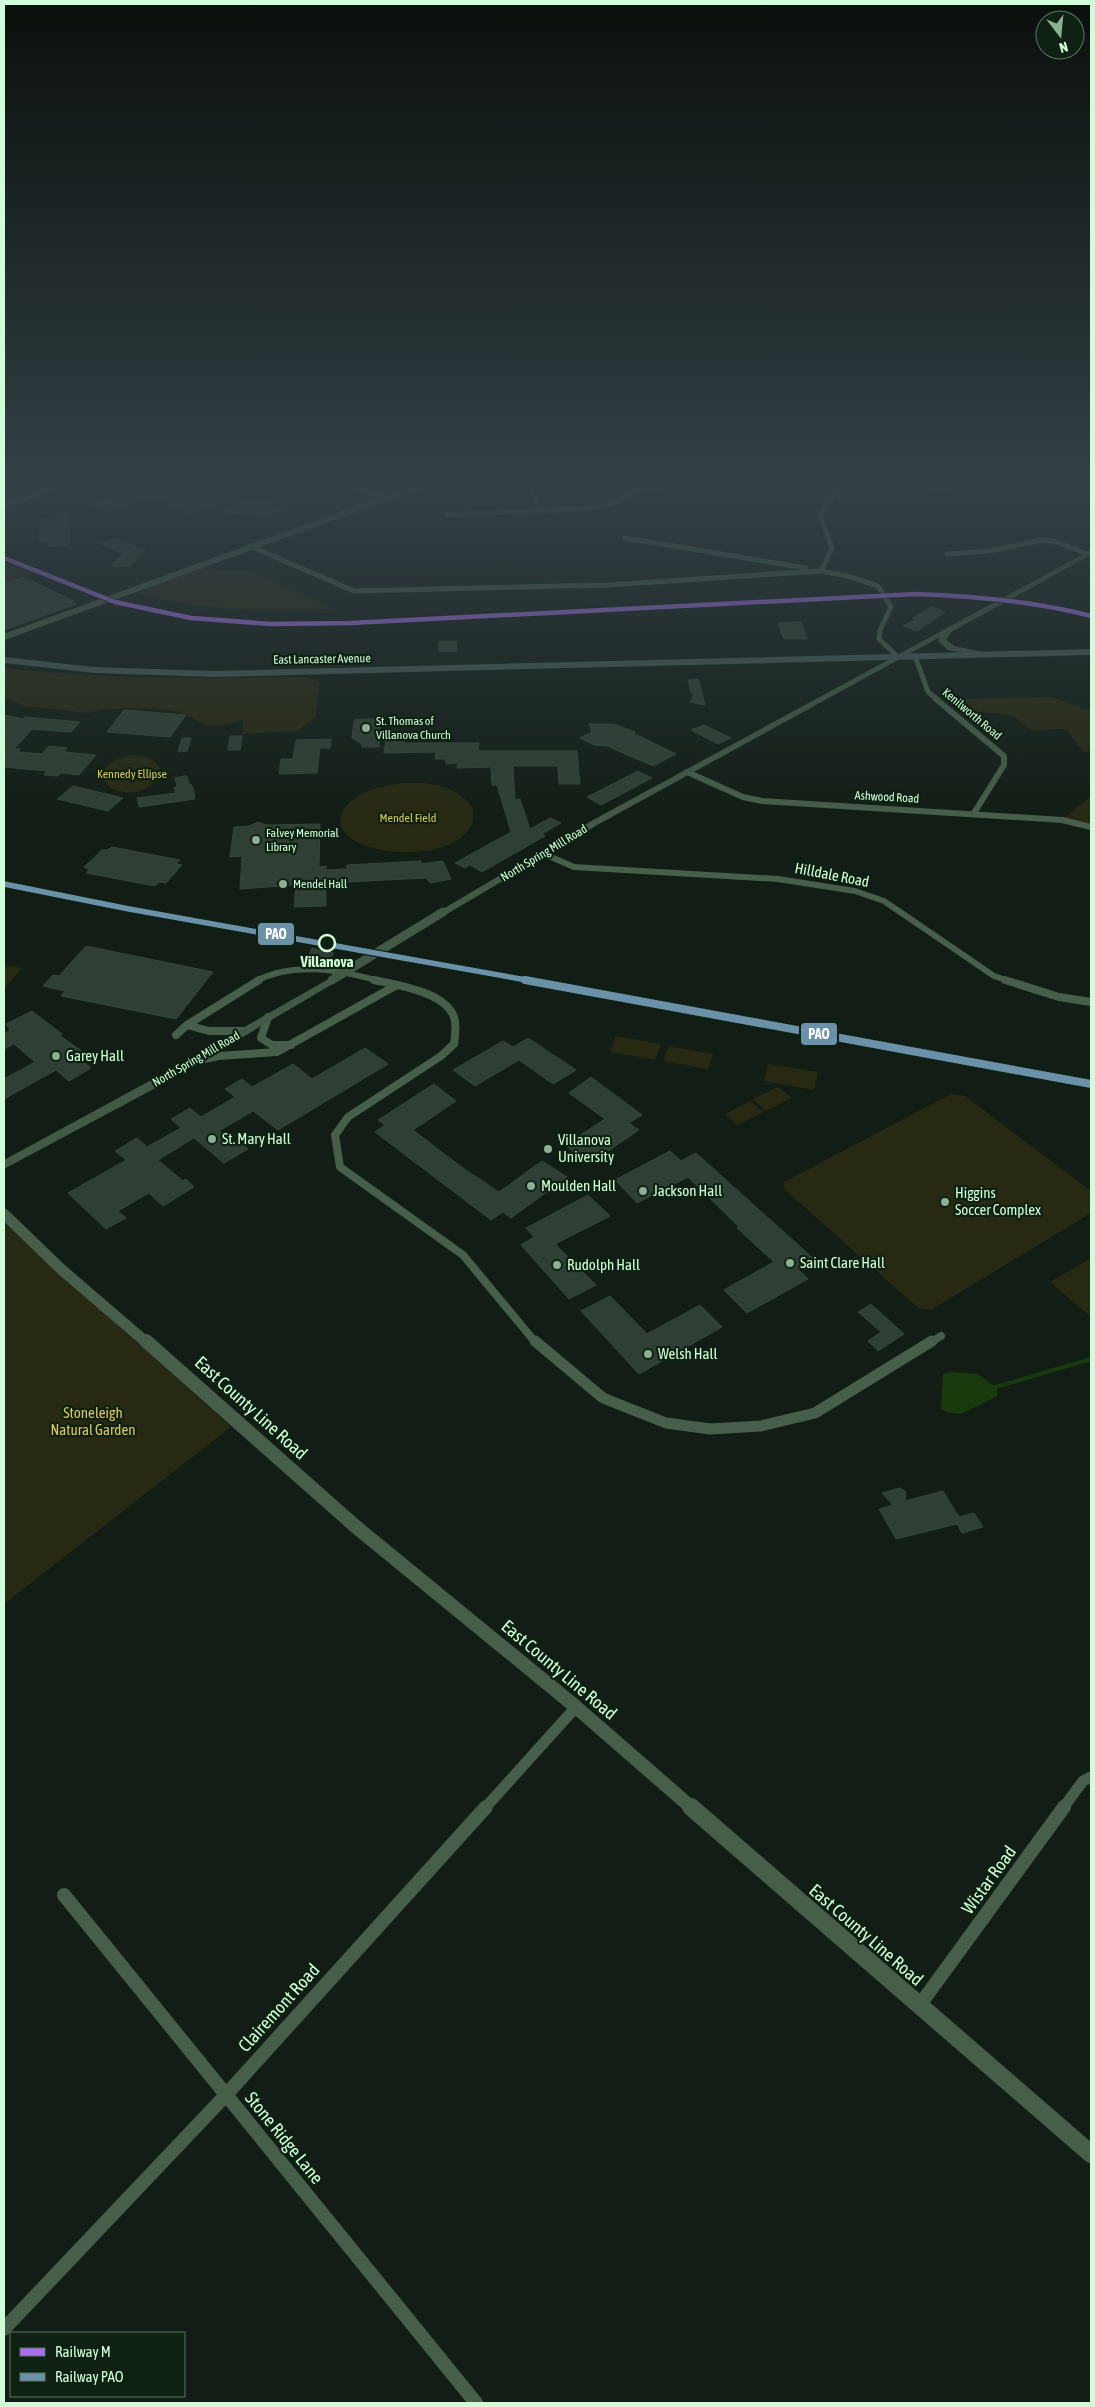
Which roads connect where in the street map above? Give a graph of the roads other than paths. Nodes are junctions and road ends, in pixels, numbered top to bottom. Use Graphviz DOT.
graph roads {
  1 [pos="122,593"];
  2 [pos="883,593"];
  3 [pos="1017,593"];
  4 [pos="947,632"];
  5 [pos="4,637"];
  6 [pos="1091,652"];
  7 [pos="980,654"];
  8 [pos="898,656"];
  9 [pos="915,656"];
  10 [pos="4,660"];
  11 [pos="687,772"];
  12 [pos="974,813"];
  13 [pos="1091,827"];
  14 [pos="544,854"];
  15 [pos="395,986"];
  16 [pos="1091,1002"];
  17 [pos="268,1017"];
  18 [pos="187,1025"];
  19 [pos="245,1031"];
  20 [pos="176,1035"];
  21 [pos="294,1044"];
  22 [pos="188,1064"];
  23 [pos="4,1165"];
  24 [pos="4,1214"];
  25 [pos="941,1336"];
  26 [pos="576,1707"];
  27 [pos="1091,1777"];
  28 [pos="64,1895"];
  29 [pos="919,2006"];
  30 [pos="225,2096"];
  31 [pos="1091,2154"];
  32 [pos="4,2328"];
  33 [pos="476,2403"];
  1 -- 5 [label="street"];
  2 -- 8 [label="street"];
  3 -- 4 [label="main road, North Spring Mill Road"];
  4 -- 7 [label="main road"];
  4 -- 8 [label="main road, North Spring Mill Road"];
  6 -- 7 [label="highway, East Lancaster Avenue"];
  7 -- 9 [label="highway, East Lancaster Avenue"];
  8 -- 9 [label="highway, East Lancaster Avenue"];
  8 -- 10 [label="highway, East Lancaster Avenue"];
  8 -- 11 [label="main road, North Spring Mill Road"];
  9 -- 12 [label="street, Kenilworth Road"];
  11 -- 12 [label="street, Ashwood Road"];
  11 -- 14 [label="main road, North Spring Mill Road"];
  12 -- 13 [label="street, Ashwood Road"];
  14 -- 16 [label="street, Hilldale Road"];
  14 -- 17 [label="main road, North Spring Mill Road, bridge"];
  15 -- 18 [label="street"];
  15 -- 21 [label="street"];
  15 -- 25 [label="street"];
  17 -- 19 [label="main road, North Spring Mill Road"];
  17 -- 21 [label="street"];
  18 -- 19 [label="street"];
  18 -- 20 [label="street"];
  19 -- 22 [label="main road, North Spring Mill Road"];
  21 -- 22 [label="street"];
  22 -- 23 [label="main road, North Spring Mill Road"];
  24 -- 26 [label="street, East County Line Road"];
  26 -- 29 [label="street, East County Line Road"];
  26 -- 30 [label="street, Clairemont Road"];
  27 -- 29 [label="street, Wistar Road"];
  28 -- 30 [label="street, Stone Ridge Lane"];
  29 -- 31 [label="street, East County Line Road"];
  30 -- 32 [label="street, Clairemont Road"];
  30 -- 33 [label="street, Stone Ridge Lane"];
}
